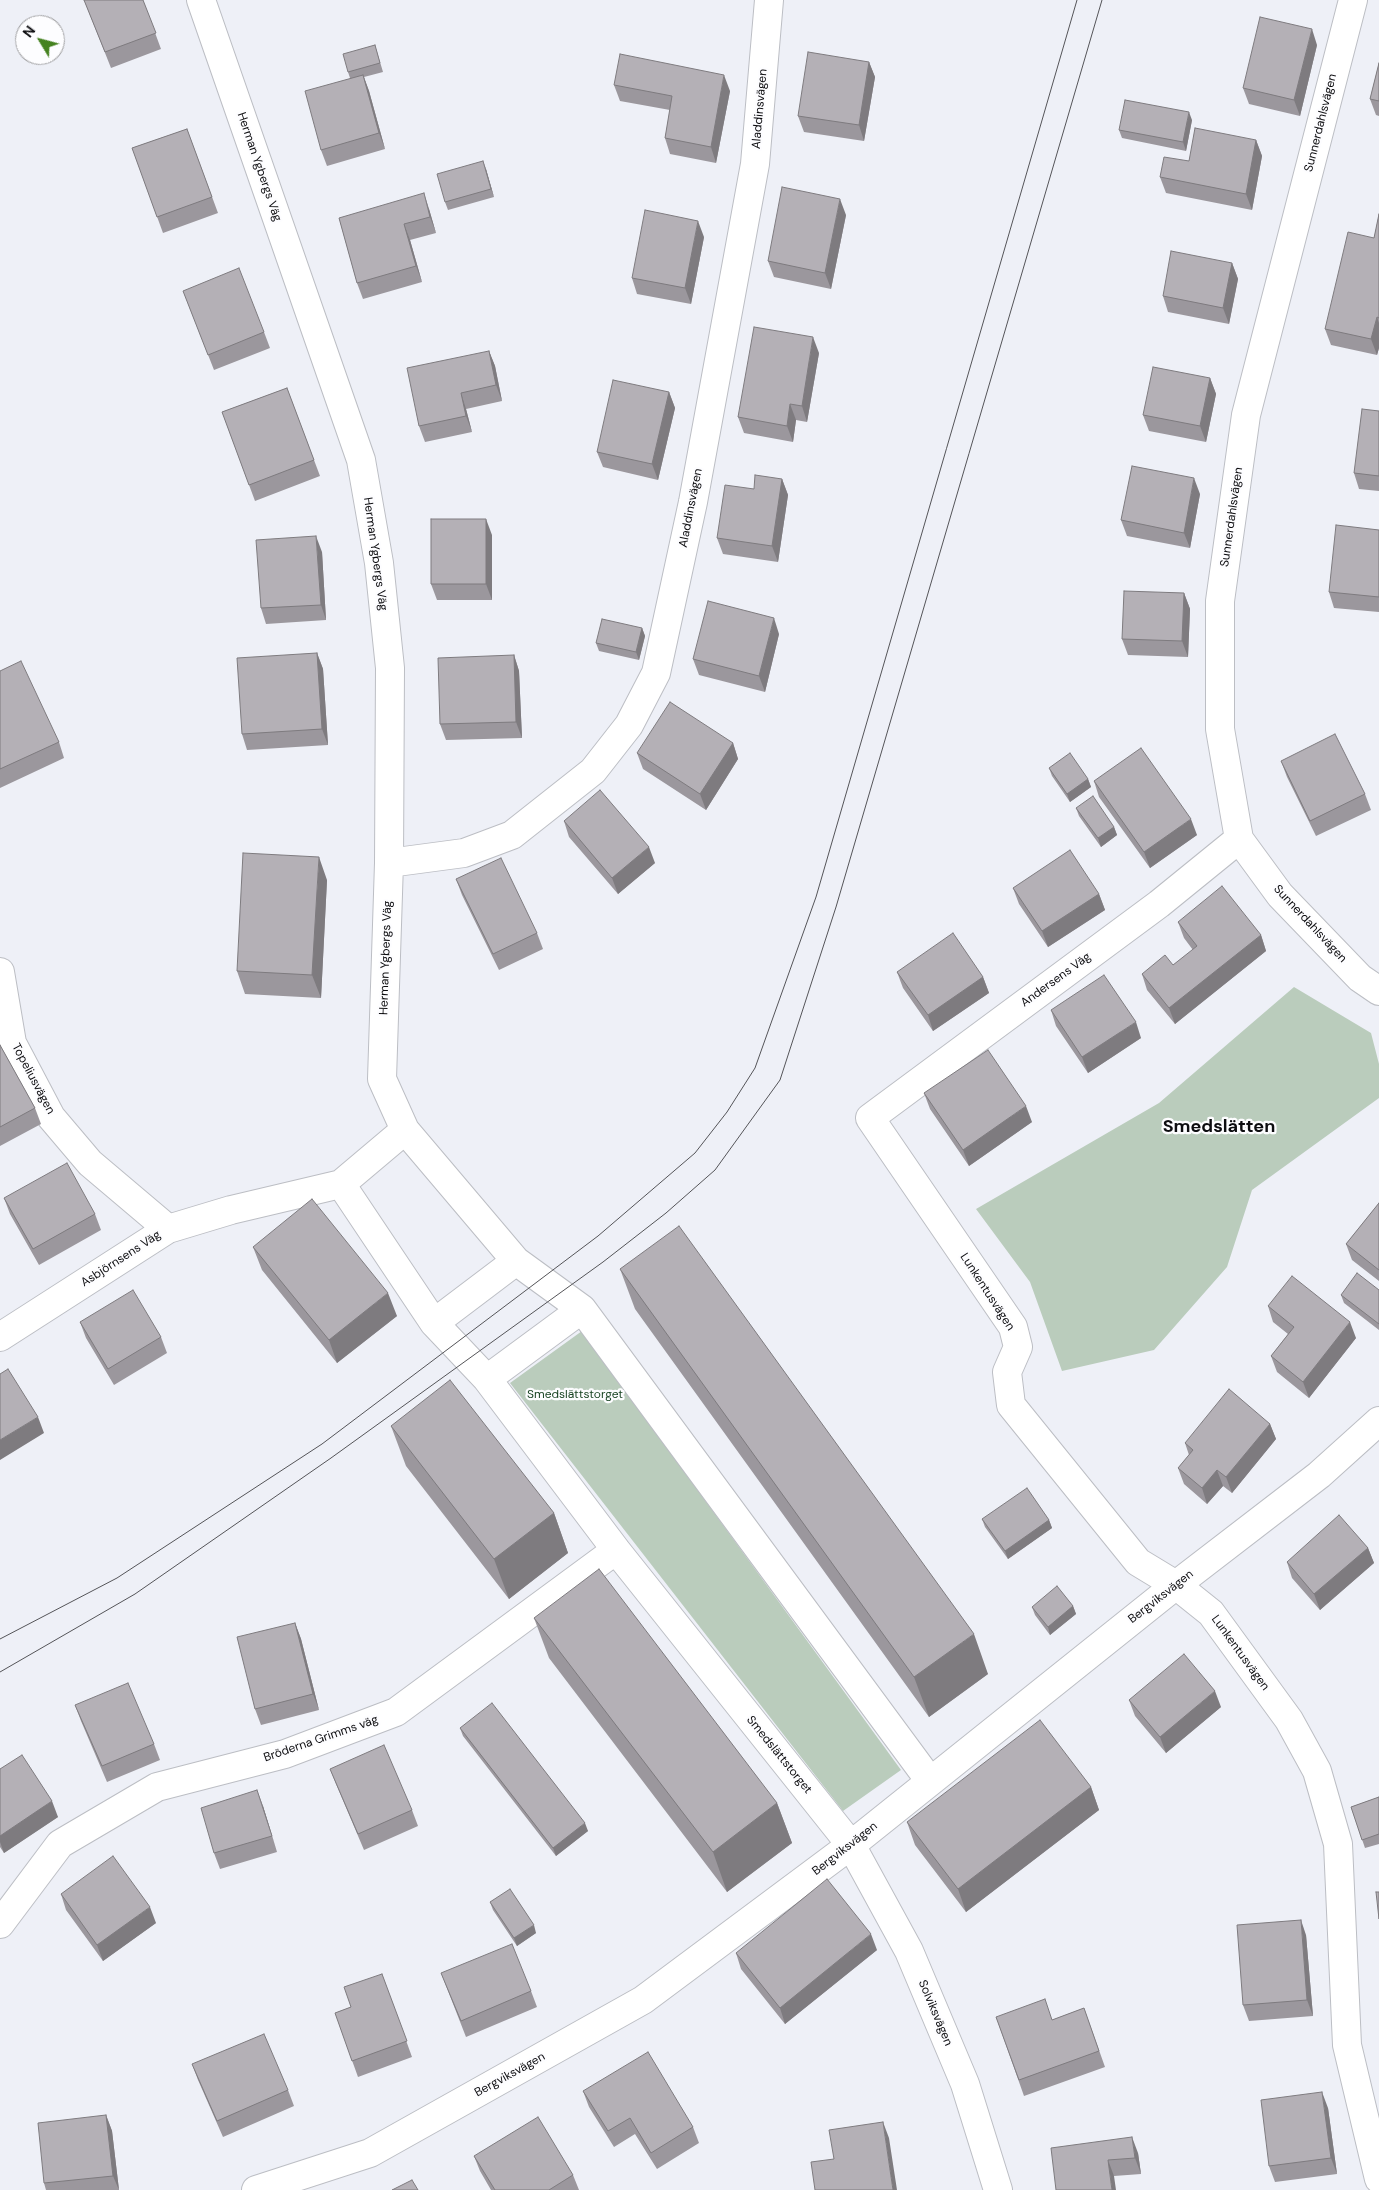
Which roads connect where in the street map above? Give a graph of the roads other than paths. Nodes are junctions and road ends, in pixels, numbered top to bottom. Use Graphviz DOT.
graph roads {
  1 [pos="201,0"];
  2 [pos="769,0"];
  3 [pos="1353,0"];
  4 [pos="1239,839"];
  5 [pos="389,863"];
  6 [pos="0,972"];
  7 [pos="1379,991"];
  8 [pos="870,1118"];
  9 [pos="405,1130"];
  10 [pos="341,1184"];
  11 [pos="168,1228"];
  12 [pos="516,1261"];
  13 [pos="582,1310"];
  14 [pos="434,1323"];
  15 [pos="0,1337"];
  16 [pos="487,1379"];
  17 [pos="1379,1421"];
  18 [pos="616,1550"];
  19 [pos="1176,1585"];
  20 [pos="930,1781"];
  21 [pos="851,1845"];
  22 [pos="0,1924"];
  23 [pos="1379,2179"];
  24 [pos="256,2190"];
  25 [pos="998,2190"];
  1 -- 5 [label="street, Herman Ygbergs Väg"];
  2 -- 5 [label="street, Aladdinsvägen"];
  3 -- 4 [label="street, Sunnerdahlsvägen"];
  4 -- 7 [label="street, Sunnerdahlsvägen"];
  4 -- 8 [label="street, Andersens Väg"];
  5 -- 9 [label="street, Herman Ygbergs Väg"];
  6 -- 11 [label="street, Topeliusvägen"];
  8 -- 19 [label="street, Lunkentusvägen"];
  9 -- 10 [label="street"];
  9 -- 12 [label="street"];
  10 -- 11 [label="street, Asbjörnsens Väg"];
  10 -- 14 [label="street, Smedslättstorget"];
  11 -- 15 [label="street, Asbjörnsens Väg"];
  12 -- 13 [label="street"];
  12 -- 14 [label="street"];
  13 -- 16 [label="street"];
  13 -- 20 [label="street"];
  14 -- 16 [label="street, Smedslättstorget"];
  16 -- 18 [label="street, Smedslättstorget"];
  17 -- 19 [label="street, Bergviksvägen"];
  18 -- 21 [label="street, Smedslättstorget"];
  18 -- 22 [label="street, Bröderna Grimms väg"];
  19 -- 20 [label="street, Bergviksvägen"];
  19 -- 23 [label="street, Lunkentusvägen"];
  20 -- 21 [label="street, Bergviksvägen"];
  21 -- 24 [label="street, Bergviksvägen"];
  21 -- 25 [label="street, Solviksvägen"];
}
